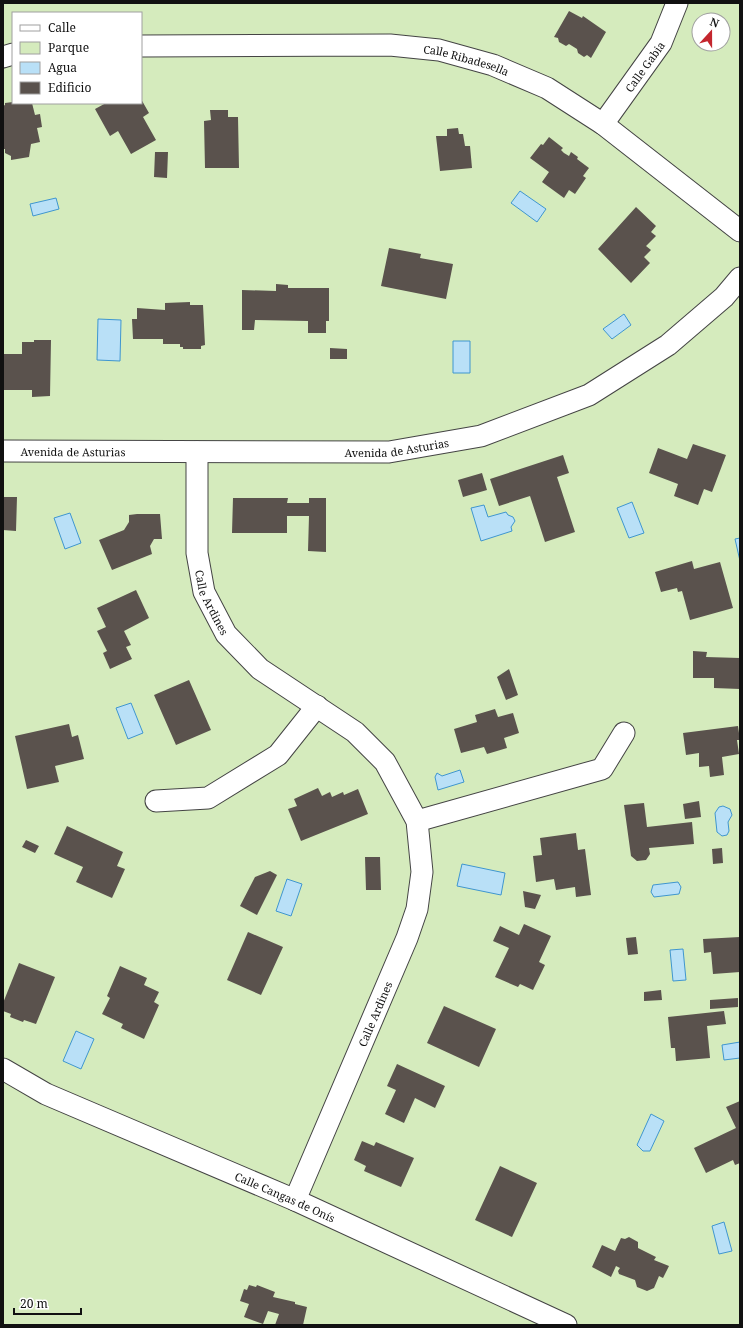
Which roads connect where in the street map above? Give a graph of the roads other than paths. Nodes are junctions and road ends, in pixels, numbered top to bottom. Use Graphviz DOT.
graph roads {
  1 [pos="677,3"];
  2 [pos="142,46"];
  3 [pos="603,124"];
  4 [pos="740,230"];
  5 [pos="740,278"];
  6 [pos="3,452"];
  7 [pos="197,452"];
  8 [pos="317,706"];
  9 [pos="624,733"];
  10 [pos="156,801"];
  11 [pos="417,821"];
  12 [pos="3,1069"];
  13 [pos="295,1200"];
  14 [pos="566,1325"];
  1 -- 3 [label="street, Calle Gabia"];
  2 -- 3 [label="street, Calle Ribadesella"];
  3 -- 4 [label="street, Calle Ribadesella"];
  5 -- 7 [label="street, Avenida de Asturias"];
  6 -- 7 [label="street, Avenida de Asturias"];
  7 -- 8 [label="street, Calle Ardines"];
  8 -- 10 [label="street"];
  8 -- 11 [label="street, Calle Ardines"];
  9 -- 11 [label="street"];
  11 -- 13 [label="street, Calle Ardines"];
  12 -- 13 [label="street, Calle Cangas de Onís"];
  13 -- 14 [label="street, Calle Cangas de Onís"];
}
